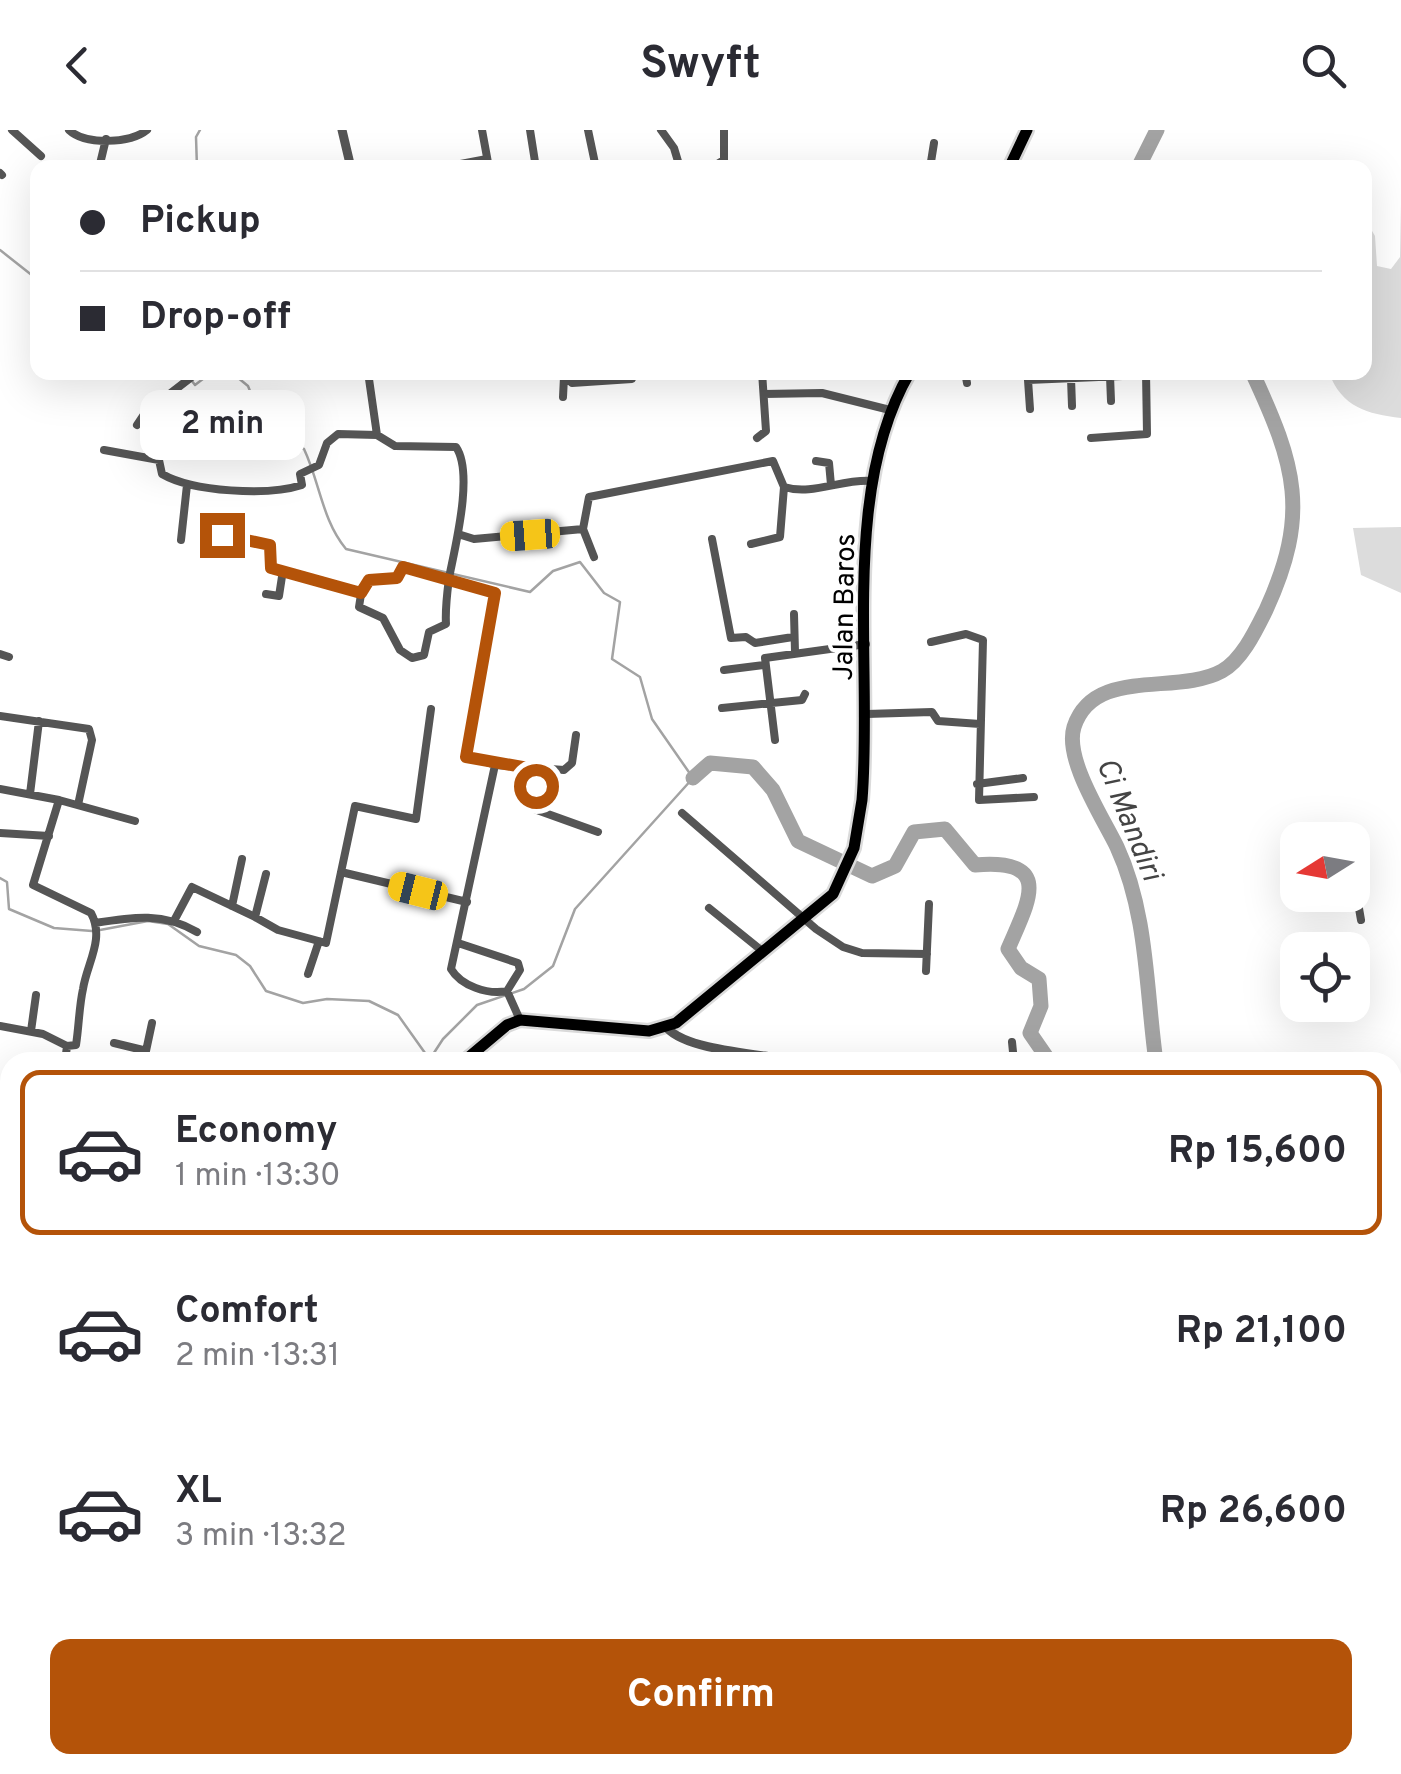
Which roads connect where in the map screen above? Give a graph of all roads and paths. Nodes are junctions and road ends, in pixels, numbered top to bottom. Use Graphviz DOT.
graph roads {
  1 [pos="12,130"];
  2 [pos="68,130"];
  3 [pos="147,130"];
  4 [pos="342,130"];
  5 [pos="482,130"];
  6 [pos="530,130"];
  7 [pos="588,130"];
  8 [pos="660,130"];
  9 [pos="724,130"];
  10 [pos="1027,130"];
  11 [pos="106,139"];
  12 [pos="934,144"];
  13 [pos="41,156"];
  14 [pos="100,160"];
  15 [pos="349,160"];
  16 [pos="487,160"];
  17 [pos="535,160"];
  18 [pos="594,160"];
  19 [pos="678,160"];
  20 [pos="724,160"];
  21 [pos="931,160"];
  22 [pos="1013,160"];
  23 [pos="193,380"];
  24 [pos="369,380"];
  25 [pos="564,380"];
  26 [pos="569,380"];
  27 [pos="617,380"];
  28 [pos="763,380"];
  29 [pos="906,380"];
  30 [pos="1028,380"];
  31 [pos="1071,380"];
  32 [pos="1110,380"];
  33 [pos="1146,380"];
  34 [pos="764,394"];
  35 [pos="563,397"];
  36 [pos="1111,402"];
  37 [pos="1072,406"];
  38 [pos="1030,409"];
  39 [pos="890,410"];
  40 [pos="137,425"];
  41 [pos="378,435"];
  42 [pos="757,438"];
  43 [pos="1091,438"];
  44 [pos="104,450"];
  45 [pos="816,461"];
  46 [pos="873,481"];
  47 [pos="187,485"];
  48 [pos="831,485"];
  49 [pos="784,488"];
  50 [pos="583,529"];
  51 [pos="458,534"];
  52 [pos="210,536"];
  53 [pos="712,539"];
  54 [pos="181,540"];
  55 [pos="751,544"];
  56 [pos="594,557"];
  57 [pos="283,570"];
  58 [pos="449,576"];
  59 [pos="361,593"];
  60 [pos="266,594"];
  61 [pos="794,614"];
  62 [pos="794,637"];
  63 [pos="931,642"];
  64 [pos="866,644"];
  65 [pos="795,652"];
  66 [pos="764,664"];
  67 [pos="724,670"];
  68 [pos="806,694"];
  69 [pos="770,703"];
  70 [pos="722,708"];
  71 [pos="432,709"];
  72 [pos="867,714"];
  73 [pos="0,716"];
  74 [pos="39,721"];
  75 [pos="980,724"];
  76 [pos="576,734"];
  77 [pos="775,740"];
  78 [pos="496,765"];
  79 [pos="528,768"];
  80 [pos="1023,778"];
  81 [pos="976,784"];
  82 [pos="0,789"];
  83 [pos="30,794"];
  84 [pos="1034,797"];
  85 [pos="59,800"];
  86 [pos="78,805"];
  87 [pos="682,813"];
  88 [pos="135,822"];
  89 [pos="598,832"];
  90 [pos="0,833"];
  91 [pos="49,836"];
  92 [pos="242,859"];
  93 [pos="341,872"];
  94 [pos="266,874"];
  95 [pos="467,902"];
  96 [pos="929,904"];
  97 [pos="232,906"];
  98 [pos="709,908"];
  99 [pos="1360,912"];
  100 [pos="255,917"];
  101 [pos="806,918"];
  102 [pos="175,919"];
  103 [pos="1362,920"];
  104 [pos="94,926"];
  105 [pos="197,932"];
  106 [pos="319,941"];
  107 [pos="458,944"];
  108 [pos="761,950"];
  109 [pos="927,954"];
  110 [pos="926,971"];
  111 [pos="308,974"];
  112 [pos="509,995"];
  113 [pos="36,996"];
  114 [pos="520,1020"];
  115 [pos="152,1023"];
  116 [pos="0,1026"];
  117 [pos="667,1028"];
  118 [pos="30,1031"];
  119 [pos="1012,1042"];
  120 [pos="114,1043"];
  121 [pos="67,1046"];
  122 [pos="66,1052"];
  123 [pos="146,1052"];
  124 [pos="475,1052"];
  125 [pos="760,1052"];
  126 [pos="1013,1052"];
  1 -- 13 [label="street"];
  2 -- 11 [label="street"];
  3 -- 11 [label="street"];
  4 -- 15 [label="street"];
  5 -- 16 [label="street"];
  6 -- 17 [label="street"];
  7 -- 18 [label="street"];
  8 -- 19 [label="street"];
  9 -- 20 [label="street"];
  10 -- 22 [label="main road"];
  11 -- 14 [label="street"];
  12 -- 21 [label="street"];
  23 -- 40 [label="street"];
  24 -- 41 [label="street"];
  25 -- 35 [label="street"];
  26 -- 27 [label="street"];
  28 -- 34 [label="street"];
  29 -- 39 [label="main road, Jalan Baros"];
  30 -- 38 [label="street"];
  31 -- 37 [label="street"];
  32 -- 36 [label="street"];
  33 -- 43 [label="street"];
  34 -- 39 [label="street"];
  34 -- 42 [label="street"];
  39 -- 46 [label="main road, Jalan Baros"];
  41 -- 47 [label="street"];
  41 -- 51 [label="street"];
  44 -- 47 [label="street"];
  45 -- 48 [label="street"];
  46 -- 48 [label="street"];
  46 -- 64 [label="main road, Jalan Baros"];
  47 -- 54 [label="street"];
  48 -- 49 [label="street"];
  49 -- 50 [label="street"];
  49 -- 55 [label="street"];
  50 -- 51 [label="street"];
  50 -- 56 [label="street"];
  51 -- 58 [label="street"];
  52 -- 57 [label="street"];
  53 -- 62 [label="street"];
  57 -- 59 [label="street"];
  57 -- 60 [label="street"];
  58 -- 59 [label="street"];
  58 -- 59 [label="street"];
  58 -- 78 [label="street"];
  61 -- 62 [label="street"];
  62 -- 65 [label="street"];
  63 -- 75 [label="street"];
  64 -- 65 [label="street"];
  64 -- 72 [label="main road, Jalan Baros"];
  65 -- 66 [label="street"];
  66 -- 67 [label="street"];
  66 -- 69 [label="street"];
  68 -- 69 [label="street"];
  69 -- 70 [label="street"];
  69 -- 77 [label="street"];
  71 -- 93 [label="street"];
  72 -- 75 [label="street"];
  72 -- 101 [label="main road, Jalan Baros"];
  73 -- 74 [label="street"];
  74 -- 83 [label="street"];
  74 -- 86 [label="street"];
  75 -- 81 [label="street"];
  76 -- 79 [label="street"];
  78 -- 79 [label="street"];
  78 -- 95 [label="street"];
  79 -- 89 [label="street"];
  80 -- 81 [label="street"];
  81 -- 84 [label="street"];
  82 -- 83 [label="street"];
  83 -- 85 [label="street"];
  85 -- 86 [label="street"];
  85 -- 91 [label="street"];
  86 -- 88 [label="street"];
  87 -- 101 [label="street"];
  90 -- 91 [label="street"];
  91 -- 104 [label="street"];
  92 -- 97 [label="street"];
  93 -- 95 [label="street"];
  93 -- 106 [label="street"];
  94 -- 100 [label="street"];
  95 -- 107 [label="street"];
  96 -- 109 [label="street"];
  97 -- 100 [label="street"];
  97 -- 102 [label="street"];
  98 -- 108 [label="street"];
  99 -- 103 [label="street"];
  100 -- 106 [label="street"];
  101 -- 108 [label="main road"];
  101 -- 109 [label="street"];
  102 -- 104 [label="street"];
  102 -- 105 [label="street"];
  104 -- 121 [label="street"];
  106 -- 111 [label="street"];
  107 -- 112 [label="street"];
  107 -- 112 [label="street"];
  108 -- 117 [label="main road"];
  109 -- 110 [label="street"];
  112 -- 114 [label="street"];
  113 -- 118 [label="street"];
  114 -- 117 [label="main road"];
  114 -- 124 [label="main road"];
  115 -- 123 [label="street"];
  116 -- 118 [label="street"];
  117 -- 125 [label="street"];
  118 -- 121 [label="street"];
  119 -- 126 [label="street"];
  120 -- 123 [label="street"];
  121 -- 122 [label="street"];
}
